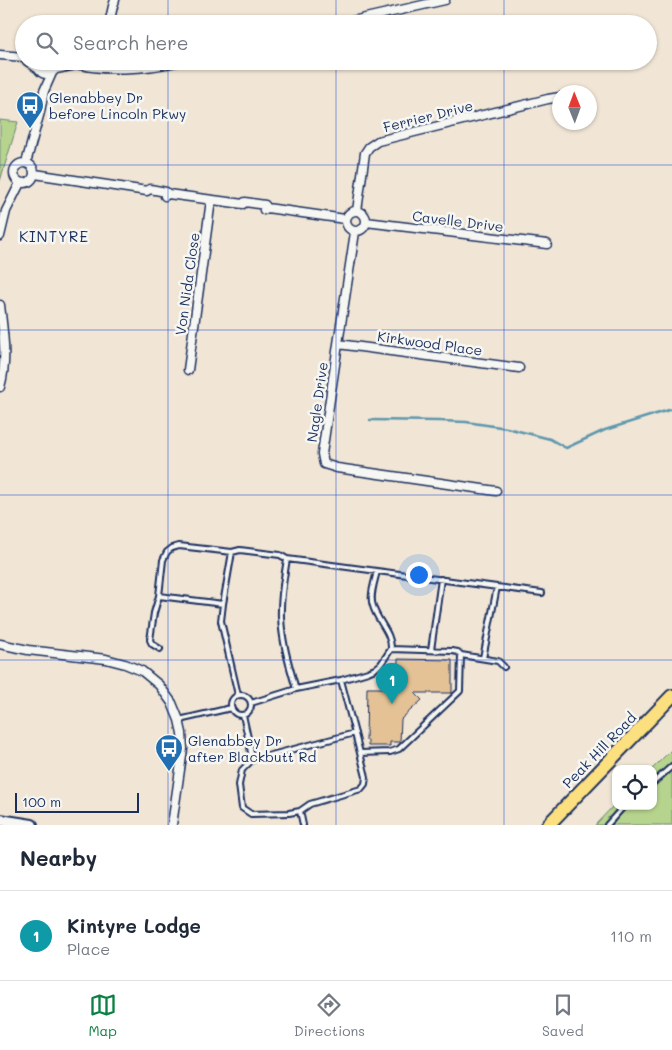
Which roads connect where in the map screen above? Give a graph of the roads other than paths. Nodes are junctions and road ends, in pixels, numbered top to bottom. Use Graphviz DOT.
graph roads {
  1 [pos="115,0"];
  2 [pos="445,0"];
  3 [pos="111,15"];
  4 [pos="379,15"];
  5 [pos="0,55"];
  6 [pos="15,58"];
  7 [pos="39,70"];
  8 [pos="42,70"];
  9 [pos="52,70"];
  10 [pos="54,70"];
  11 [pos="44,92"];
  12 [pos="552,98"];
  13 [pos="26,163"];
  14 [pos="34,174"];
  15 [pos="20,183"];
  16 [pos="211,200"];
  17 [pos="3,210"];
  18 [pos="357,211"];
  19 [pos="345,219"];
  20 [pos="366,222"];
  21 [pos="355,232"];
  22 [pos="0,236"];
  23 [pos="548,244"];
  24 [pos="0,305"];
  25 [pos="338,344"];
  26 [pos="519,368"];
  27 [pos="188,370"];
  28 [pos="0,387"];
  29 [pos="496,491"];
  30 [pos="232,552"];
  31 [pos="287,559"];
  32 [pos="376,571"];
  33 [pos="441,579"];
  34 [pos="497,587"];
  35 [pos="542,593"];
  36 [pos="159,596"];
  37 [pos="222,604"];
  38 [pos="0,644"];
  39 [pos="160,649"];
  40 [pos="391,649"];
  41 [pos="431,650"];
  42 [pos="461,655"];
  43 [pos="483,658"];
  44 [pos="504,667"];
  45 [pos="341,680"];
  46 [pos="296,689"];
  47 [pos="238,695"];
  48 [pos="672,696"];
  49 [pos="250,703"];
  50 [pos="231,708"];
  51 [pos="243,715"];
  52 [pos="179,720"];
  53 [pos="355,733"];
  54 [pos="360,753"];
  55 [pos="252,760"];
  56 [pos="672,766"];
  57 [pos="657,779"];
  58 [pos="620,810"];
  59 [pos="300,811"];
  60 [pos="0,820"];
  61 [pos="32,825"];
  62 [pos="172,825"];
  63 [pos="303,825"];
  64 [pos="548,825"];
  65 [pos="607,825"];
  1 -- 3 [label="street"];
  2 -- 4 [label="street"];
  5 -- 6 [label="street"];
  7 -- 11 [label="street"];
  8 -- 9 [label="street"];
  10 -- 11 [label="street"];
  11 -- 13 [label="street"];
  12 -- 18 [label="street, Ferrier Drive"];
  13 -- 14 [label="street"];
  13 -- 15 [label="street"];
  14 -- 15 [label="street"];
  14 -- 16 [label="street"];
  15 -- 17 [label="street"];
  16 -- 19 [label="street"];
  16 -- 27 [label="street, Von Nida Close"];
  17 -- 22 [label="street"];
  18 -- 19 [label="street"];
  18 -- 20 [label="street"];
  19 -- 21 [label="street"];
  20 -- 21 [label="street"];
  20 -- 23 [label="street, Cavelle Drive"];
  21 -- 25 [label="street, Nagle Drive"];
  24 -- 28 [label="street"];
  25 -- 26 [label="street, Kirkwood Place"];
  25 -- 29 [label="street, Nagle Drive"];
  30 -- 31 [label="lane"];
  30 -- 36 [label="lane"];
  30 -- 37 [label="lane"];
  31 -- 32 [label="lane"];
  31 -- 46 [label="lane"];
  32 -- 33 [label="lane"];
  32 -- 40 [label="lane"];
  33 -- 34 [label="lane"];
  33 -- 41 [label="lane"];
  34 -- 35 [label="lane"];
  34 -- 43 [label="lane"];
  36 -- 37 [label="lane"];
  36 -- 39 [label="lane"];
  37 -- 47 [label="lane"];
  38 -- 52 [label="street"];
  40 -- 41 [label="lane"];
  40 -- 45 [label="lane"];
  41 -- 42 [label="lane"];
  42 -- 43 [label="lane"];
  42 -- 54 [label="lane"];
  43 -- 44 [label="lane"];
  45 -- 46 [label="lane"];
  45 -- 53 [label="lane"];
  46 -- 49 [label="lane"];
  47 -- 49 [label="lane"];
  47 -- 50 [label="lane"];
  48 -- 64 [label="highway, Peak Hill Road"];
  49 -- 51 [label="lane"];
  50 -- 51 [label="lane"];
  50 -- 52 [label="lane"];
  51 -- 55 [label="lane"];
  52 -- 62 [label="street"];
  53 -- 54 [label="lane"];
  53 -- 55 [label="lane"];
  54 -- 59 [label="lane"];
  55 -- 59 [label="lane"];
  56 -- 57 [label="lane"];
  58 -- 65 [label="lane"];
  59 -- 63 [label="lane"];
  60 -- 61 [label="street"];
}
